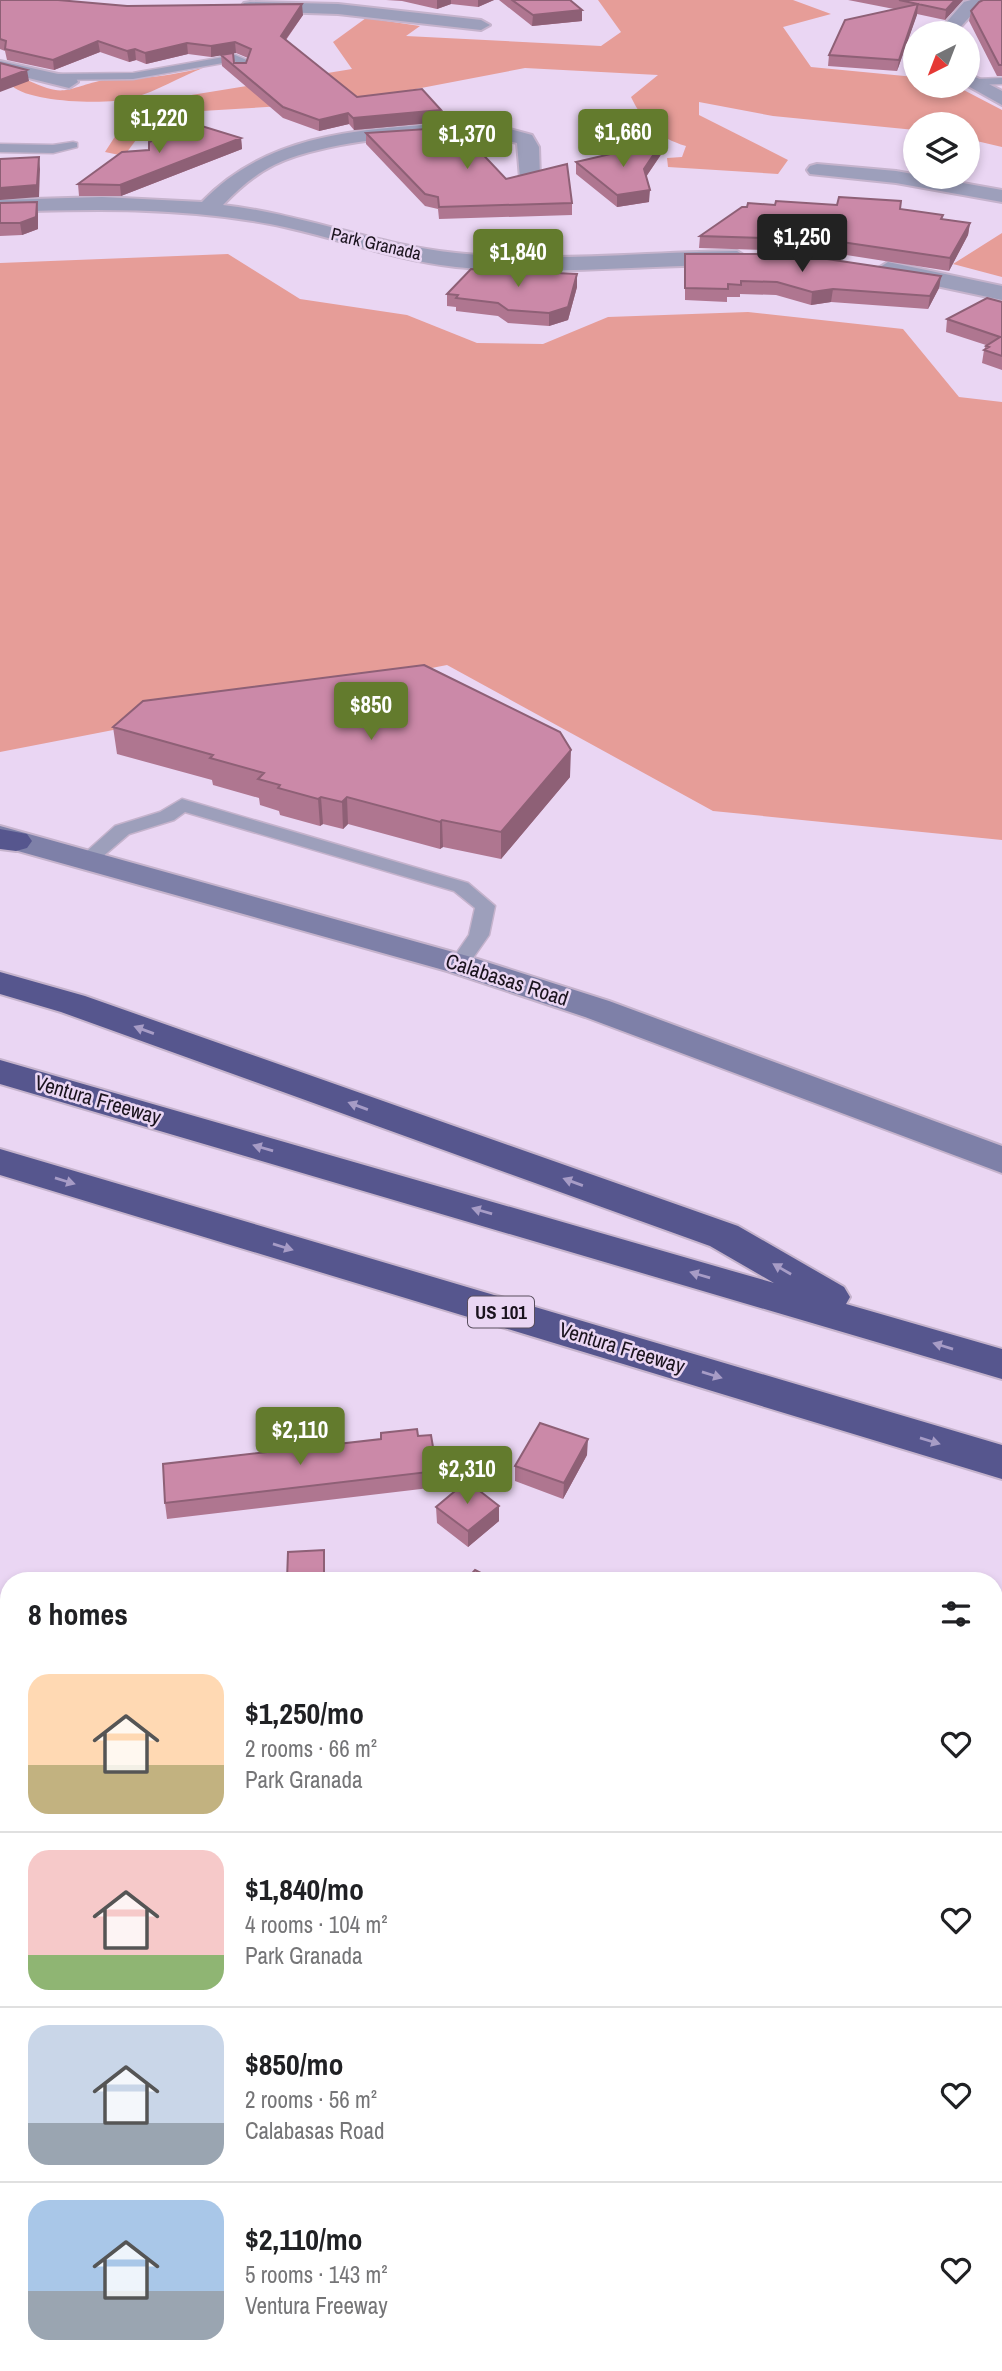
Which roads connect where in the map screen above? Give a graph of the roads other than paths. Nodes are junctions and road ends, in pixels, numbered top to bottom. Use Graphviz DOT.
graph roads {
  1 [pos="988,0"];
  2 [pos="227,7"];
  3 [pos="957,21"];
  4 [pos="481,25"];
  5 [pos="0,66"];
  6 [pos="241,70"];
  7 [pos="50,77"];
  8 [pos="980,81"];
  9 [pos="69,82"];
  10 [pos="1002,82"];
  11 [pos="980,86"];
  12 [pos="1002,99"];
  13 [pos="73,145"];
  14 [pos="0,148"];
  15 [pos="817,170"];
  16 [pos="530,178"];
  17 [pos="1002,195"];
  18 [pos="0,206"];
  19 [pos="208,208"];
  20 [pos="755,258"];
  21 [pos="862,265"];
  22 [pos="1002,293"];
  23 [pos="5,839"];
  24 [pos="87,860"];
  25 [pos="459,964"];
  26 [pos="0,983"];
  27 [pos="0,1072"];
  28 [pos="1002,1160"];
  29 [pos="0,1162"];
  30 [pos="883,1328"];
  31 [pos="1002,1364"];
  32 [pos="1002,1462"];
  1 -- 3 [label="street"];
  2 -- 4 [label="street"];
  5 -- 7 [label="street"];
  6 -- 7 [label="lane"];
  7 -- 9 [label="street"];
  8 -- 10 [label="lane"];
  11 -- 12 [label="street"];
  13 -- 14 [label="lane"];
  15 -- 17 [label="street"];
  16 -- 19 [label="street"];
  18 -- 19 [label="street, Park Granada"];
  19 -- 20 [label="street, Park Granada"];
  21 -- 22 [label="street"];
  23 -- 24 [label="main road, Calabasas Road"];
  24 -- 25 [label="main road, Calabasas Road"];
  24 -- 25 [label="lane"];
  25 -- 28 [label="main road, Calabasas Road"];
  30 -- 26 [label="highway, one-way"];
  30 -- 27 [label="highway, Ventura Freeway, one-way"];
  29 -- 32 [label="highway, Ventura Freeway / US 101, one-way"];
  31 -- 30 [label="highway, Ventura Freeway, one-way"];
}
